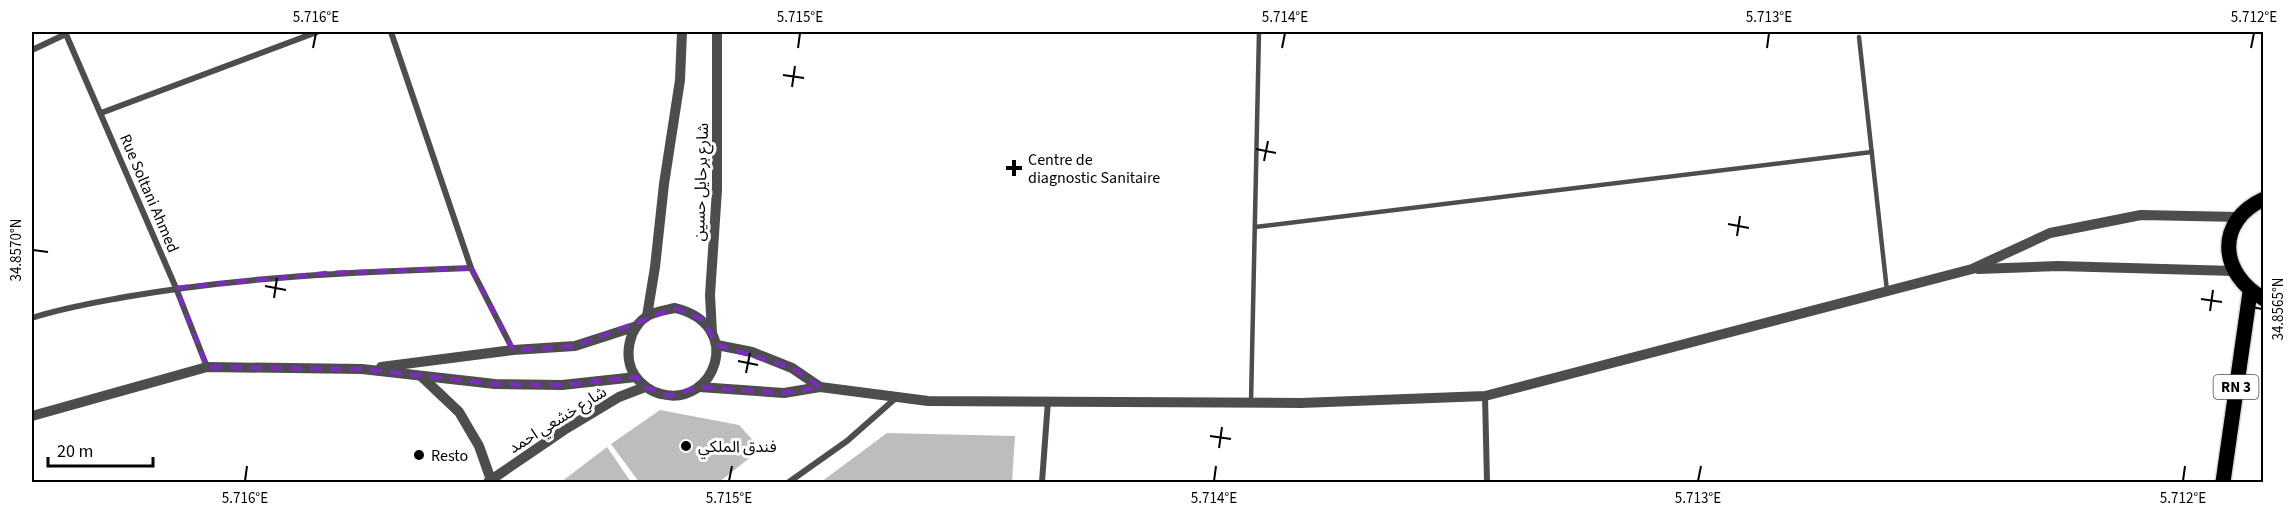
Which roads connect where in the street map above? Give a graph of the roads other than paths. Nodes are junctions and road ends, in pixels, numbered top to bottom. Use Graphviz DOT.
graph roads {
  1 [pos="317,32"];
  2 [pos="391,32"];
  3 [pos="682,32"];
  4 [pos="717,32"];
  5 [pos="1259,32"];
  6 [pos="65,33"];
  7 [pos="1859,37"];
  8 [pos="32,50"];
  9 [pos="101,113"];
  10 [pos="1872,152"];
  11 [pos="2264,199"];
  12 [pos="2239,217"];
  13 [pos="1255,228"];
  14 [pos="471,268"];
  15 [pos="1972,269"];
  16 [pos="2234,271"];
  17 [pos="176,288"];
  18 [pos="1887,291"];
  19 [pos="2257,295"];
  20 [pos="647,316"];
  21 [pos="32,318"];
  22 [pos="637,326"];
  23 [pos="712,333"];
  24 [pos="717,345"];
  25 [pos="513,350"];
  26 [pos="207,367"];
  27 [pos="362,369"];
  28 [pos="421,376"];
  29 [pos="636,377"];
  30 [pos="645,387"];
  31 [pos="699,387"];
  32 [pos="820,387"];
  33 [pos="1485,396"];
  34 [pos="898,397"];
  35 [pos="1048,401"];
  36 [pos="1251,402"];
  37 [pos="32,416"];
  38 [pos="489,481"];
  39 [pos="789,483"];
  40 [pos="1042,483"];
  41 [pos="1487,483"];
  42 [pos="2223,483"];
  1 -- 9 [label="street"];
  2 -- 14 [label="street"];
  3 -- 20 [label="street, شارع برحايل حسين"];
  4 -- 23 [label="street, شارع برحايل حسين"];
  5 -- 13 [label="lane"];
  6 -- 8 [label="street"];
  6 -- 9 [label="street, Rue Soltani Ahmed"];
  7 -- 10 [label="lane"];
  9 -- 17 [label="street, Rue Soltani Ahmed"];
  10 -- 13 [label="lane"];
  10 -- 18 [label="lane"];
  11 -- 12 [label="main road"];
  12 -- 15 [label="street"];
  12 -- 16 [label="main road"];
  13 -- 36 [label="lane"];
  14 -- 17 [label="street"];
  14 -- 25 [label="street"];
  15 -- 16 [label="street"];
  15 -- 18 [label="street"];
  16 -- 19 [label="main road"];
  17 -- 21 [label="street"];
  17 -- 26 [label="street, Rue Soltani Ahmed"];
  18 -- 33 [label="street"];
  19 -- 42 [label="main road, RN 3"];
  20 -- 22 [label="street"];
  20 -- 23 [label="street"];
  22 -- 25 [label="street"];
  22 -- 29 [label="street"];
  23 -- 24 [label="street"];
  24 -- 31 [label="street"];
  24 -- 32 [label="street"];
  25 -- 27 [label="street"];
  26 -- 27 [label="street"];
  26 -- 37 [label="street"];
  27 -- 28 [label="street"];
  28 -- 29 [label="street"];
  28 -- 38 [label="street"];
  29 -- 30 [label="street"];
  30 -- 31 [label="street"];
  30 -- 38 [label="street, شارع خشعي احمد"];
  31 -- 32 [label="street"];
  32 -- 34 [label="street"];
  33 -- 36 [label="street"];
  33 -- 41 [label="street"];
  34 -- 35 [label="street"];
  34 -- 39 [label="street"];
  35 -- 36 [label="street"];
  35 -- 40 [label="street"];
}
